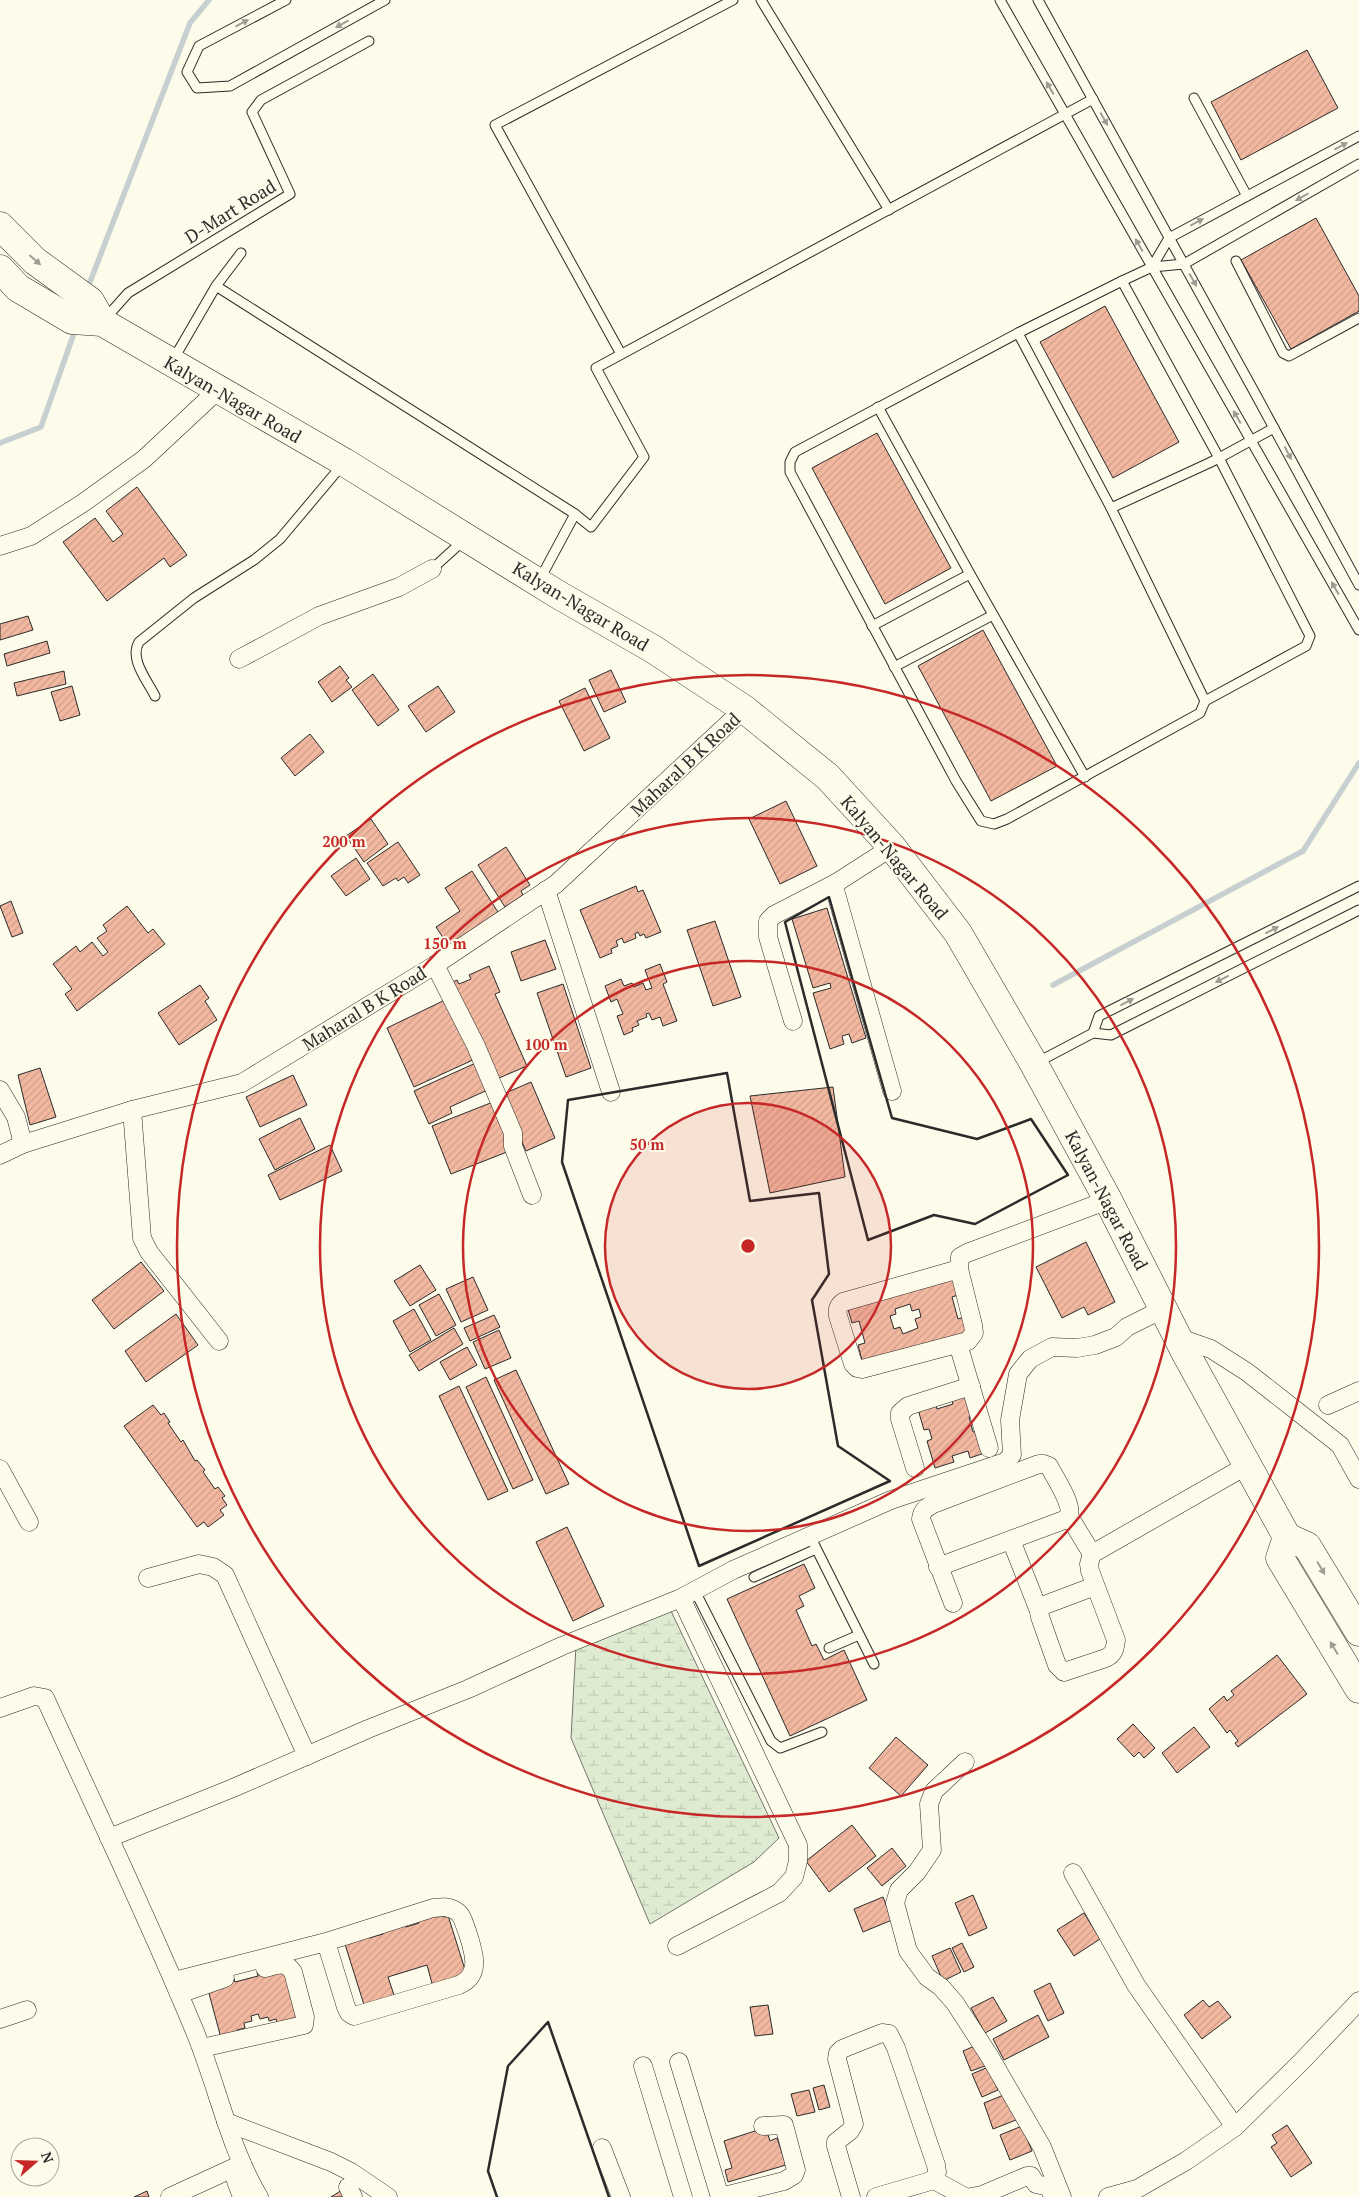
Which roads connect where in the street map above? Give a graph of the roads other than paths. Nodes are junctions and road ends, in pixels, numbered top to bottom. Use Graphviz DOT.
graph roads {
  1 [pos="286,0"];
  2 [pos="384,0"];
  3 [pos="733,0"];
  4 [pos="761,0"];
  5 [pos="1000,0"];
  6 [pos="1038,0"];
  7 [pos="370,41"];
  8 [pos="1194,98"];
  9 [pos="1093,99"];
  10 [pos="1065,114"];
  11 [pos="1359,136"];
  12 [pos="1359,164"];
  13 [pos="1247,196"];
  14 [pos="889,210"];
  15 [pos="0,226"];
  16 [pos="1169,238"];
  17 [pos="241,253"];
  18 [pos="1236,261"];
  19 [pos="1184,264"];
  20 [pos="1152,267"];
  21 [pos="0,269"];
  22 [pos="1122,281"];
  23 [pos="216,286"];
  24 [pos="1359,318"];
  25 [pos="102,322"];
  26 [pos="1018,333"];
  27 [pos="620,354"];
  28 [pos="172,363"];
  29 [pos="218,390"];
  30 [pos="878,407"];
  31 [pos="1274,428"];
  32 [pos="1251,441"];
  33 [pos="1219,458"];
  34 [pos="344,462"];
  35 [pos="1111,508"];
  36 [pos="575,514"];
  37 [pos="466,538"];
  38 [pos="0,546"];
  39 [pos="432,569"];
  40 [pos="970,574"];
  41 [pos="539,582"];
  42 [pos="1359,585"];
  43 [pos="993,615"];
  44 [pos="872,626"];
  45 [pos="1359,630"];
  46 [pos="239,659"];
  47 [pos="894,667"];
  48 [pos="156,696"];
  49 [pos="1205,701"];
  50 [pos="744,709"];
  51 [pos="1085,777"];
  52 [pos="892,847"];
  53 [pos="836,883"];
  54 [pos="1359,886"];
  55 [pos="546,890"];
  56 [pos="1359,910"];
  57 [pos="435,965"];
  58 [pos="794,1021"];
  59 [pos="1093,1033"];
  60 [pos="1034,1064"];
  61 [pos="0,1090"];
  62 [pos="892,1091"];
  63 [pos="611,1092"];
  64 [pos="132,1110"];
  65 [pos="23,1144"];
  66 [pos="0,1155"];
  67 [pos="532,1195"];
  68 [pos="1108,1200"];
  69 [pos="959,1269"];
  70 [pos="1163,1309"];
  71 [pos="1177,1337"];
  72 [pos="219,1341"];
  73 [pos="958,1344"];
  74 [pos="971,1386"];
  75 [pos="1359,1391"];
  76 [pos="1328,1405"];
  77 [pos="989,1448"];
  78 [pos="1246,1466"];
  79 [pos="0,1468"];
  80 [pos="915,1468"];
  81 [pos="1359,1479"];
  82 [pos="1068,1516"];
  83 [pos="29,1522"];
  84 [pos="1286,1536"];
  85 [pos="1011,1540"];
  86 [pos="813,1543"];
  87 [pos="1092,1554"];
  88 [pos="938,1567"];
  89 [pos="754,1577"];
  90 [pos="148,1578"];
  91 [pos="1095,1586"];
  92 [pos="688,1594"];
  93 [pos="953,1603"];
  94 [pos="1039,1611"];
  95 [pos="1359,1632"];
  96 [pos="859,1635"];
  97 [pos="829,1648"];
  98 [pos="874,1664"];
  99 [pos="1359,1689"];
  100 [pos="0,1708"];
  101 [pos="822,1732"];
  102 [pos="307,1756"];
  103 [pos="965,1762"];
  104 [pos="109,1838"];
  105 [pos="1073,1873"];
  106 [pos="326,1942"];
  107 [pos="677,1946"];
  108 [pos="177,1987"];
  109 [pos="1359,2001"];
  110 [pos="27,2010"];
  111 [pos="0,2019"];
  112 [pos="202,2048"];
  113 [pos="679,2062"];
  114 [pos="643,2066"];
  115 [pos="226,2122"];
  116 [pos="763,2126"];
  117 [pos="1235,2127"];
  118 [pos="602,2148"];
  119 [pos="242,2164"];
  120 [pos="934,2180"];
  121 [pos="170,2197"];
  122 [pos="242,2197"];
  123 [pos="259,2197"];
  124 [pos="388,2197"];
  125 [pos="621,2197"];
  126 [pos="683,2197"];
  127 [pos="720,2197"];
  128 [pos="851,2197"];
  129 [pos="876,2197"];
  130 [pos="965,2197"];
  131 [pos="971,2197"];
  132 [pos="1052,2197"];
  133 [pos="1062,2197"];
  134 [pos="1108,2197"];
  2 -- 1 [label="lane, one-way"];
  3 -- 27 [label="lane"];
  4 -- 14 [label="lane"];
  10 -- 5 [label="lane, one-way"];
  6 -- 9 [label="lane"];
  7 -- 25 [label="lane, D-Mart Road"];
  8 -- 13 [label="lane"];
  9 -- 10 [label="lane"];
  9 -- 16 [label="lane, one-way"];
  10 -- 14 [label="lane"];
  20 -- 10 [label="lane, one-way"];
  13 -- 11 [label="lane, one-way"];
  12 -- 19 [label="lane, one-way"];
  16 -- 13 [label="lane, one-way"];
  14 -- 27 [label="lane"];
  15 -- 25 [label="highway, one-way"];
  16 -- 19 [label="lane"];
  16 -- 20 [label="lane"];
  17 -- 23 [label="lane"];
  18 -- 24 [label="lane"];
  19 -- 20 [label="lane"];
  19 -- 31 [label="lane, one-way"];
  20 -- 22 [label="lane"];
  32 -- 20 [label="lane, one-way"];
  21 -- 25 [label="highway"];
  22 -- 26 [label="lane"];
  22 -- 33 [label="lane"];
  23 -- 28 [label="lane"];
  23 -- 36 [label="lane"];
  25 -- 28 [label="highway, Kalyan-Nagar Road"];
  26 -- 30 [label="lane"];
  26 -- 35 [label="lane"];
  27 -- 36 [label="lane"];
  28 -- 29 [label="highway, Kalyan-Nagar Road"];
  29 -- 34 [label="highway, Kalyan-Nagar Road"];
  29 -- 38 [label="street"];
  30 -- 40 [label="lane"];
  30 -- 44 [label="lane"];
  31 -- 32 [label="lane"];
  31 -- 42 [label="lane, one-way"];
  32 -- 33 [label="lane"];
  45 -- 32 [label="lane, one-way"];
  33 -- 35 [label="lane"];
  33 -- 49 [label="lane"];
  34 -- 37 [label="highway, Kalyan-Nagar Road"];
  34 -- 48 [label="lane"];
  35 -- 49 [label="lane"];
  36 -- 41 [label="lane"];
  37 -- 39 [label="lane"];
  37 -- 41 [label="highway, Kalyan-Nagar Road"];
  39 -- 46 [label="street"];
  40 -- 43 [label="lane"];
  40 -- 44 [label="lane"];
  41 -- 50 [label="highway, Kalyan-Nagar Road"];
  43 -- 47 [label="lane"];
  43 -- 51 [label="lane"];
  44 -- 47 [label="lane"];
  47 -- 51 [label="lane"];
  49 -- 51 [label="lane"];
  50 -- 52 [label="highway, Kalyan-Nagar Road"];
  50 -- 55 [label="street, Maharal B K Road"];
  52 -- 53 [label="street"];
  52 -- 60 [label="highway, Kalyan-Nagar Road"];
  53 -- 58 [label="street"];
  53 -- 62 [label="street"];
  59 -- 54 [label="lane, one-way"];
  55 -- 57 [label="street, Maharal B K Road"];
  55 -- 63 [label="street"];
  56 -- 59 [label="lane, one-way"];
  57 -- 64 [label="street, Maharal B K Road"];
  57 -- 67 [label="street"];
  59 -- 60 [label="lane"];
  60 -- 68 [label="highway, Kalyan-Nagar Road"];
  61 -- 65 [label="street"];
  64 -- 65 [label="street, Maharal B K Road"];
  64 -- 72 [label="street"];
  65 -- 66 [label="street, Maharal B K Road"];
  68 -- 69 [label="street"];
  68 -- 70 [label="highway, Kalyan-Nagar Road"];
  69 -- 73 [label="street"];
  69 -- 73 [label="street"];
  70 -- 71 [label="highway, Kalyan-Nagar Road"];
  70 -- 86 [label="street"];
  71 -- 78 [label="highway, Kalyan-Nagar Road"];
  71 -- 81 [label="street"];
  73 -- 74 [label="street"];
  74 -- 77 [label="street"];
  74 -- 80 [label="street"];
  75 -- 76 [label="street"];
  78 -- 84 [label="highway, Kalyan-Nagar Road"];
  78 -- 87 [label="street"];
  79 -- 83 [label="street"];
  82 -- 85 [label="street"];
  82 -- 87 [label="street"];
  82 -- 88 [label="street"];
  84 -- 95 [label="highway, one-way"];
  99 -- 84 [label="highway, one-way"];
  85 -- 88 [label="street"];
  85 -- 94 [label="street"];
  86 -- 89 [label="lane"];
  86 -- 92 [label="street"];
  86 -- 96 [label="lane"];
  87 -- 91 [label="street"];
  88 -- 93 [label="street"];
  90 -- 102 [label="street"];
  91 -- 94 [label="street"];
  91 -- 94 [label="street"];
  92 -- 101 [label="lane"];
  92 -- 102 [label="street"];
  92 -- 107 [label="street"];
  96 -- 97 [label="lane"];
  96 -- 98 [label="lane"];
  100 -- 104 [label="street"];
  102 -- 104 [label="street"];
  103 -- 133 [label="street"];
  104 -- 108 [label="street"];
  105 -- 117 [label="street"];
  106 -- 106 [label="street"];
  106 -- 108 [label="street"];
  108 -- 112 [label="street"];
  108 -- 112 [label="street"];
  109 -- 117 [label="street"];
  110 -- 111 [label="street"];
  112 -- 115 [label="street"];
  113 -- 127 [label="street"];
  114 -- 126 [label="street"];
  115 -- 119 [label="street"];
  115 -- 124 [label="street"];
  116 -- 127 [label="street"];
  117 -- 134 [label="street"];
  118 -- 125 [label="street"];
  119 -- 121 [label="street"];
  119 -- 122 [label="street"];
  119 -- 123 [label="street"];
  120 -- 128 [label="street"];
  120 -- 129 [label="street"];
  120 -- 130 [label="street"];
  131 -- 132 [label="street"];
}
